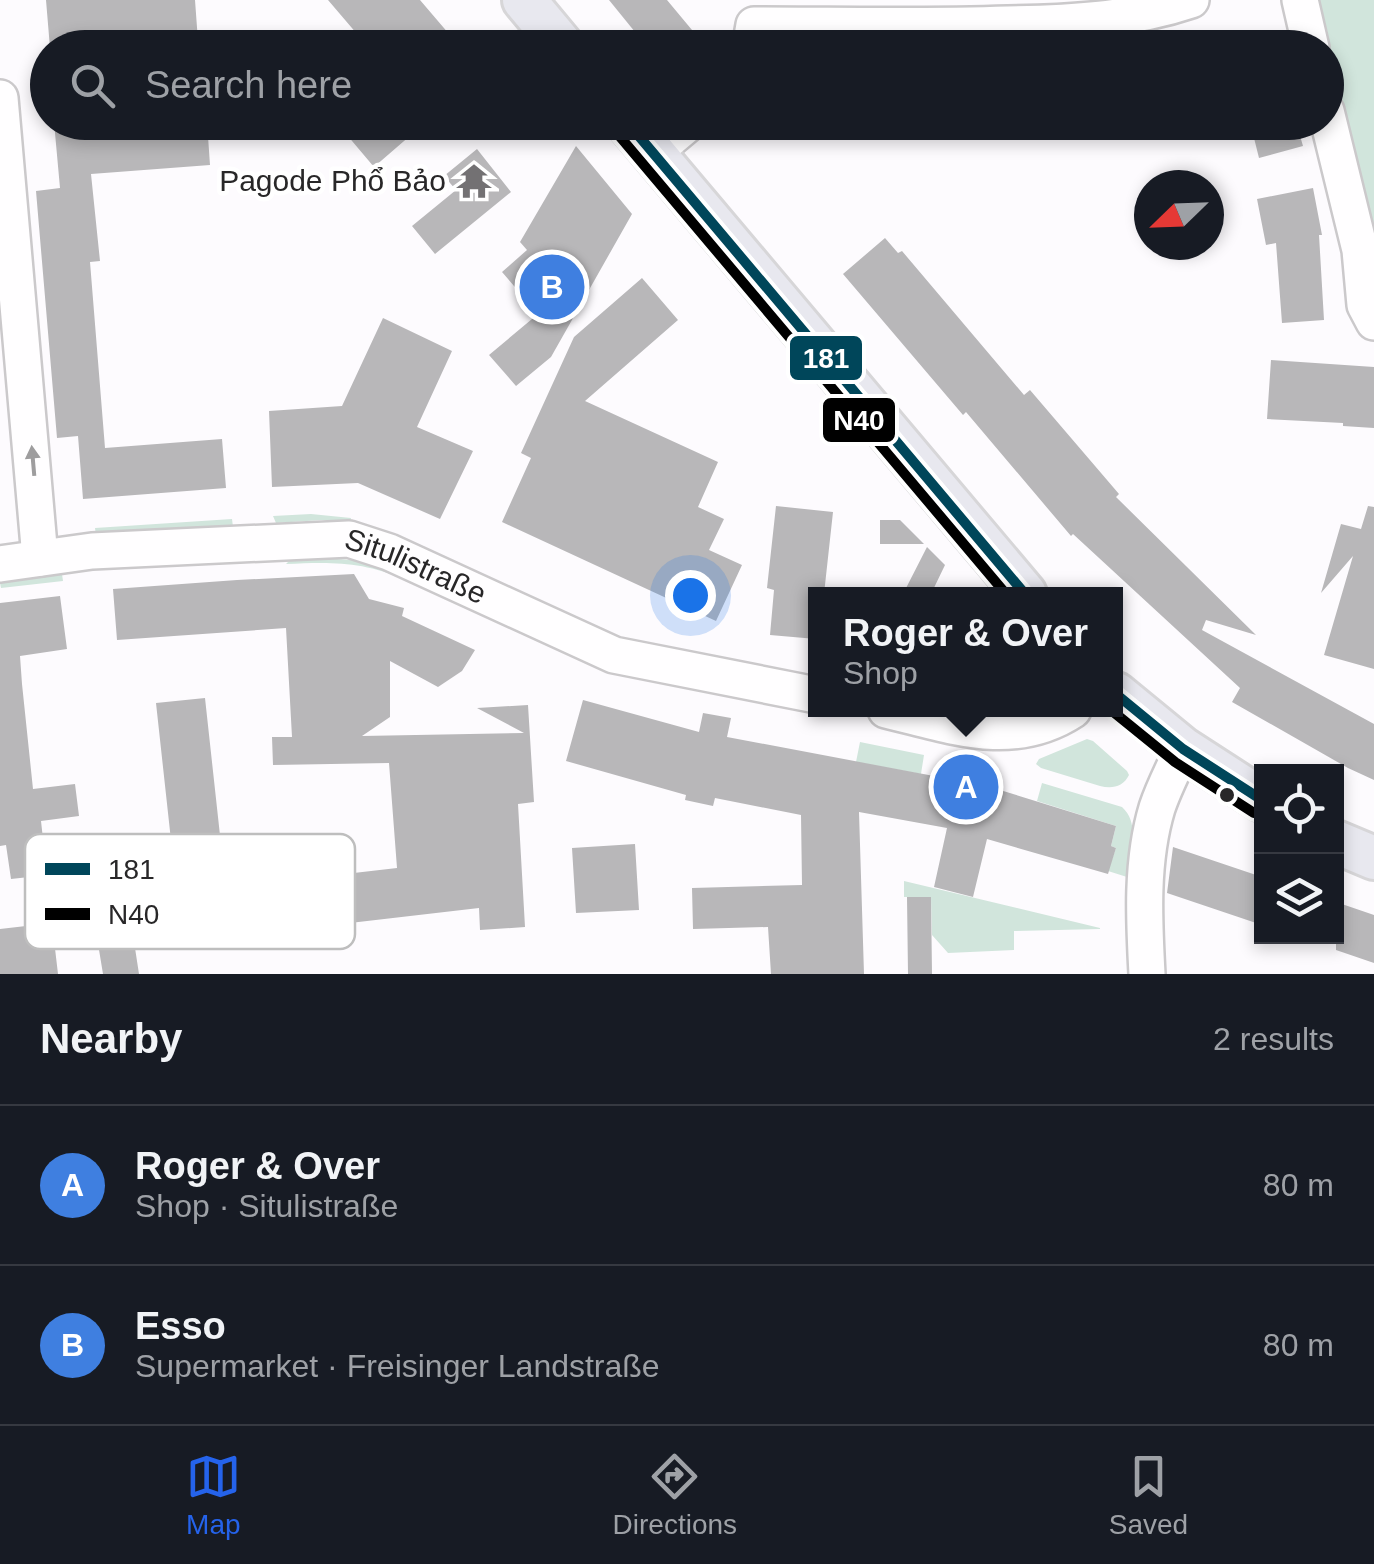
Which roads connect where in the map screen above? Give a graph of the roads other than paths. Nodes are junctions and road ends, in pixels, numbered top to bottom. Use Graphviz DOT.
graph roads {
  1 [pos="524,0"];
  2 [pos="1191,0"];
  3 [pos="1300,0"];
  4 [pos="752,24"];
  5 [pos="549,30"];
  6 [pos="1307,30"];
  7 [pos="0,98"];
  8 [pos="642,140"];
  9 [pos="1333,140"];
  10 [pos="1374,322"];
  11 [pos="40,558"];
  12 [pos="0,564"];
  13 [pos="1018,587"];
  14 [pos="808,693"];
  15 [pos="1123,700"];
  16 [pos="917,717"];
  17 [pos="1061,717"];
  18 [pos="1183,750"];
  19 [pos="1254,795"];
  20 [pos="1344,845"];
  21 [pos="1374,858"];
  22 [pos="1147,974"];
  1 -- 5 [label="main road"];
  2 -- 4 [label="street"];
  3 -- 6 [label="street"];
  11 -- 7 [label="street, one-way"];
  8 -- 13 [label="main road"];
  9 -- 10 [label="street"];
  11 -- 12 [label="street, Situlistraße"];
  11 -- 14 [label="street, Situlistraße"];
  15 -- 18 [label="main road"];
  16 -- 17 [label="street"];
  18 -- 19 [label="main road"];
  18 -- 22 [label="street"];
  20 -- 21 [label="main road"];
}
